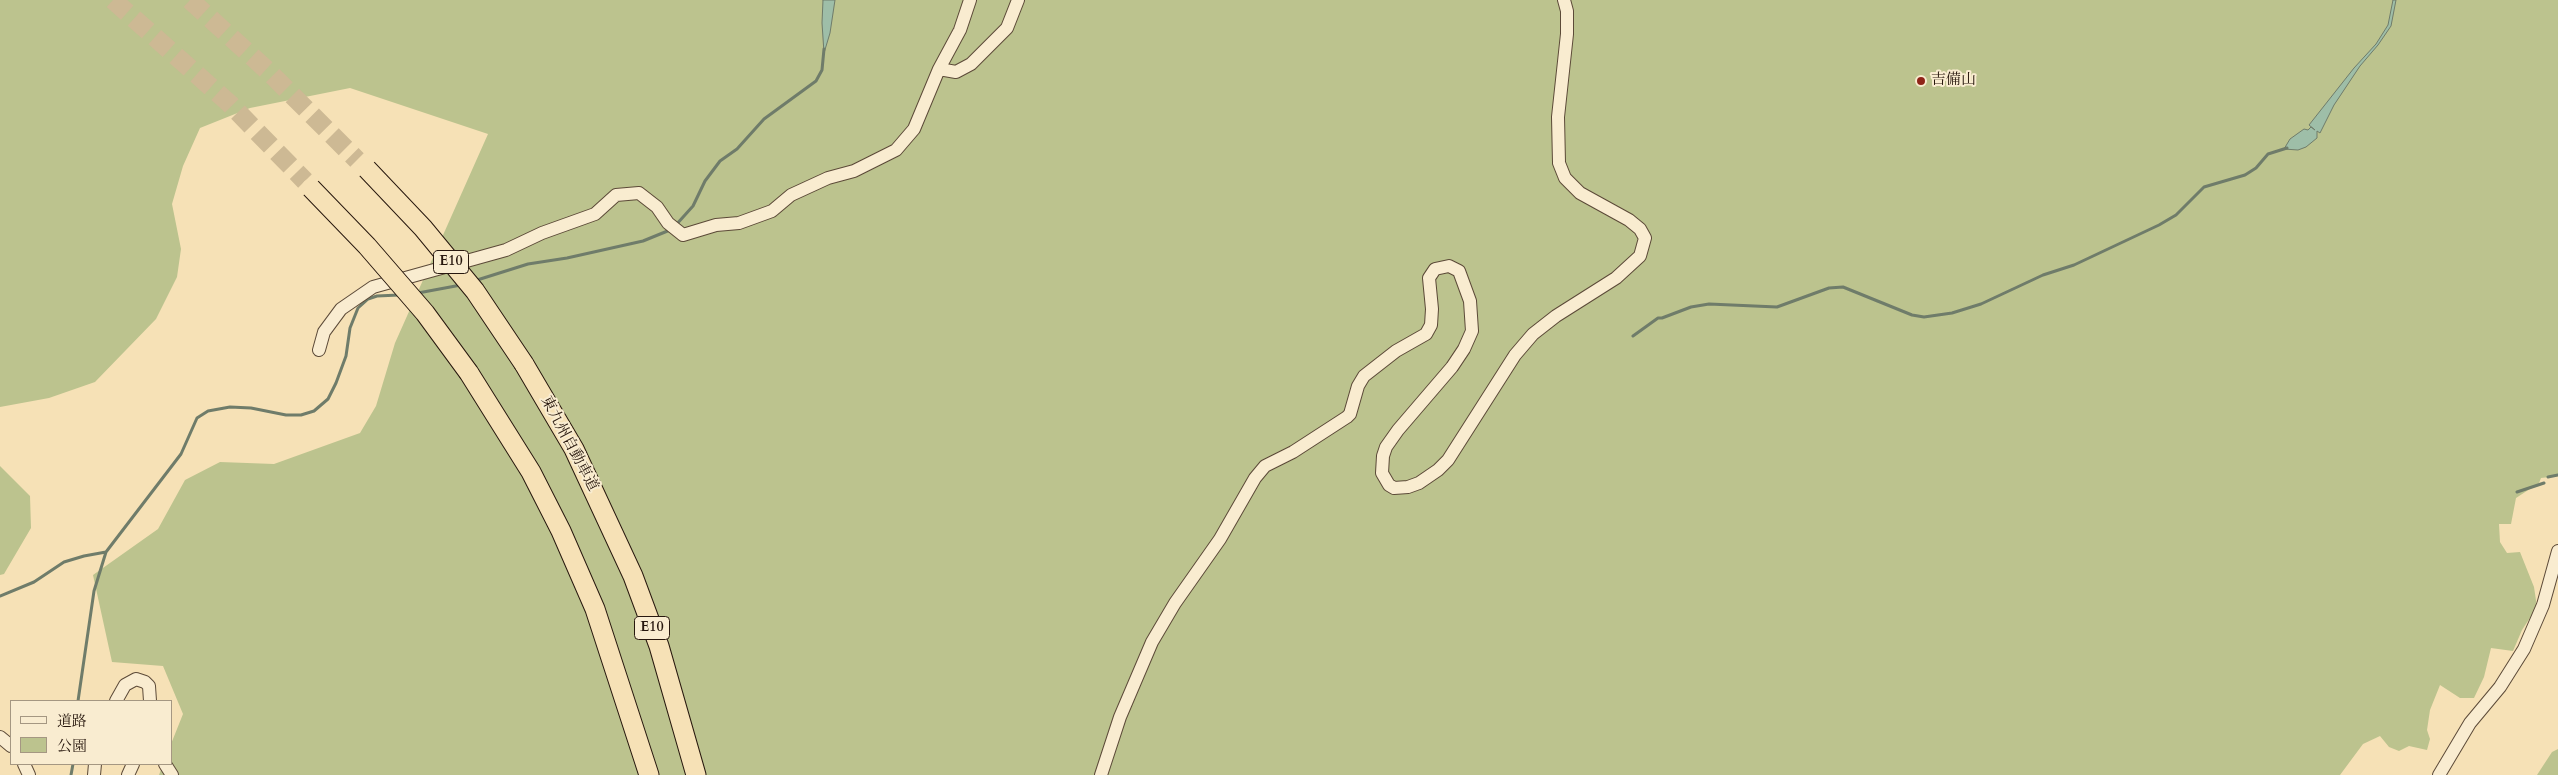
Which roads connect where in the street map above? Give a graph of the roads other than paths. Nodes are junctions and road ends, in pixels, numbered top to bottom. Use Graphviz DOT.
graph roads {
  1 [pos="970,0"];
  2 [pos="1018,0"];
  3 [pos="1564,0"];
  4 [pos="939,69"];
  5 [pos="362,164"];
  6 [pos="308,185"];
  7 [pos="318,350"];
  8 [pos="2558,551"];
  9 [pos="117,700"];
  10 [pos="150,700"];
  11 [pos="0,737"];
  12 [pos="10,745"];
  13 [pos="649,775"];
  14 [pos="696,775"];
  15 [pos="1101,775"];
  16 [pos="2439,775"];
  1 -- 4 [label="street"];
  2 -- 4 [label="street"];
  3 -- 15 [label="street"];
  4 -- 7 [label="street"];
  5 -- 14 [label="highway, 東九州自動車道 / E10, bridge"];
  6 -- 13 [label="highway, bridge"];
  8 -- 16 [label="street"];
  9 -- 10 [label="street"];
  11 -- 12 [label="street"];
}
